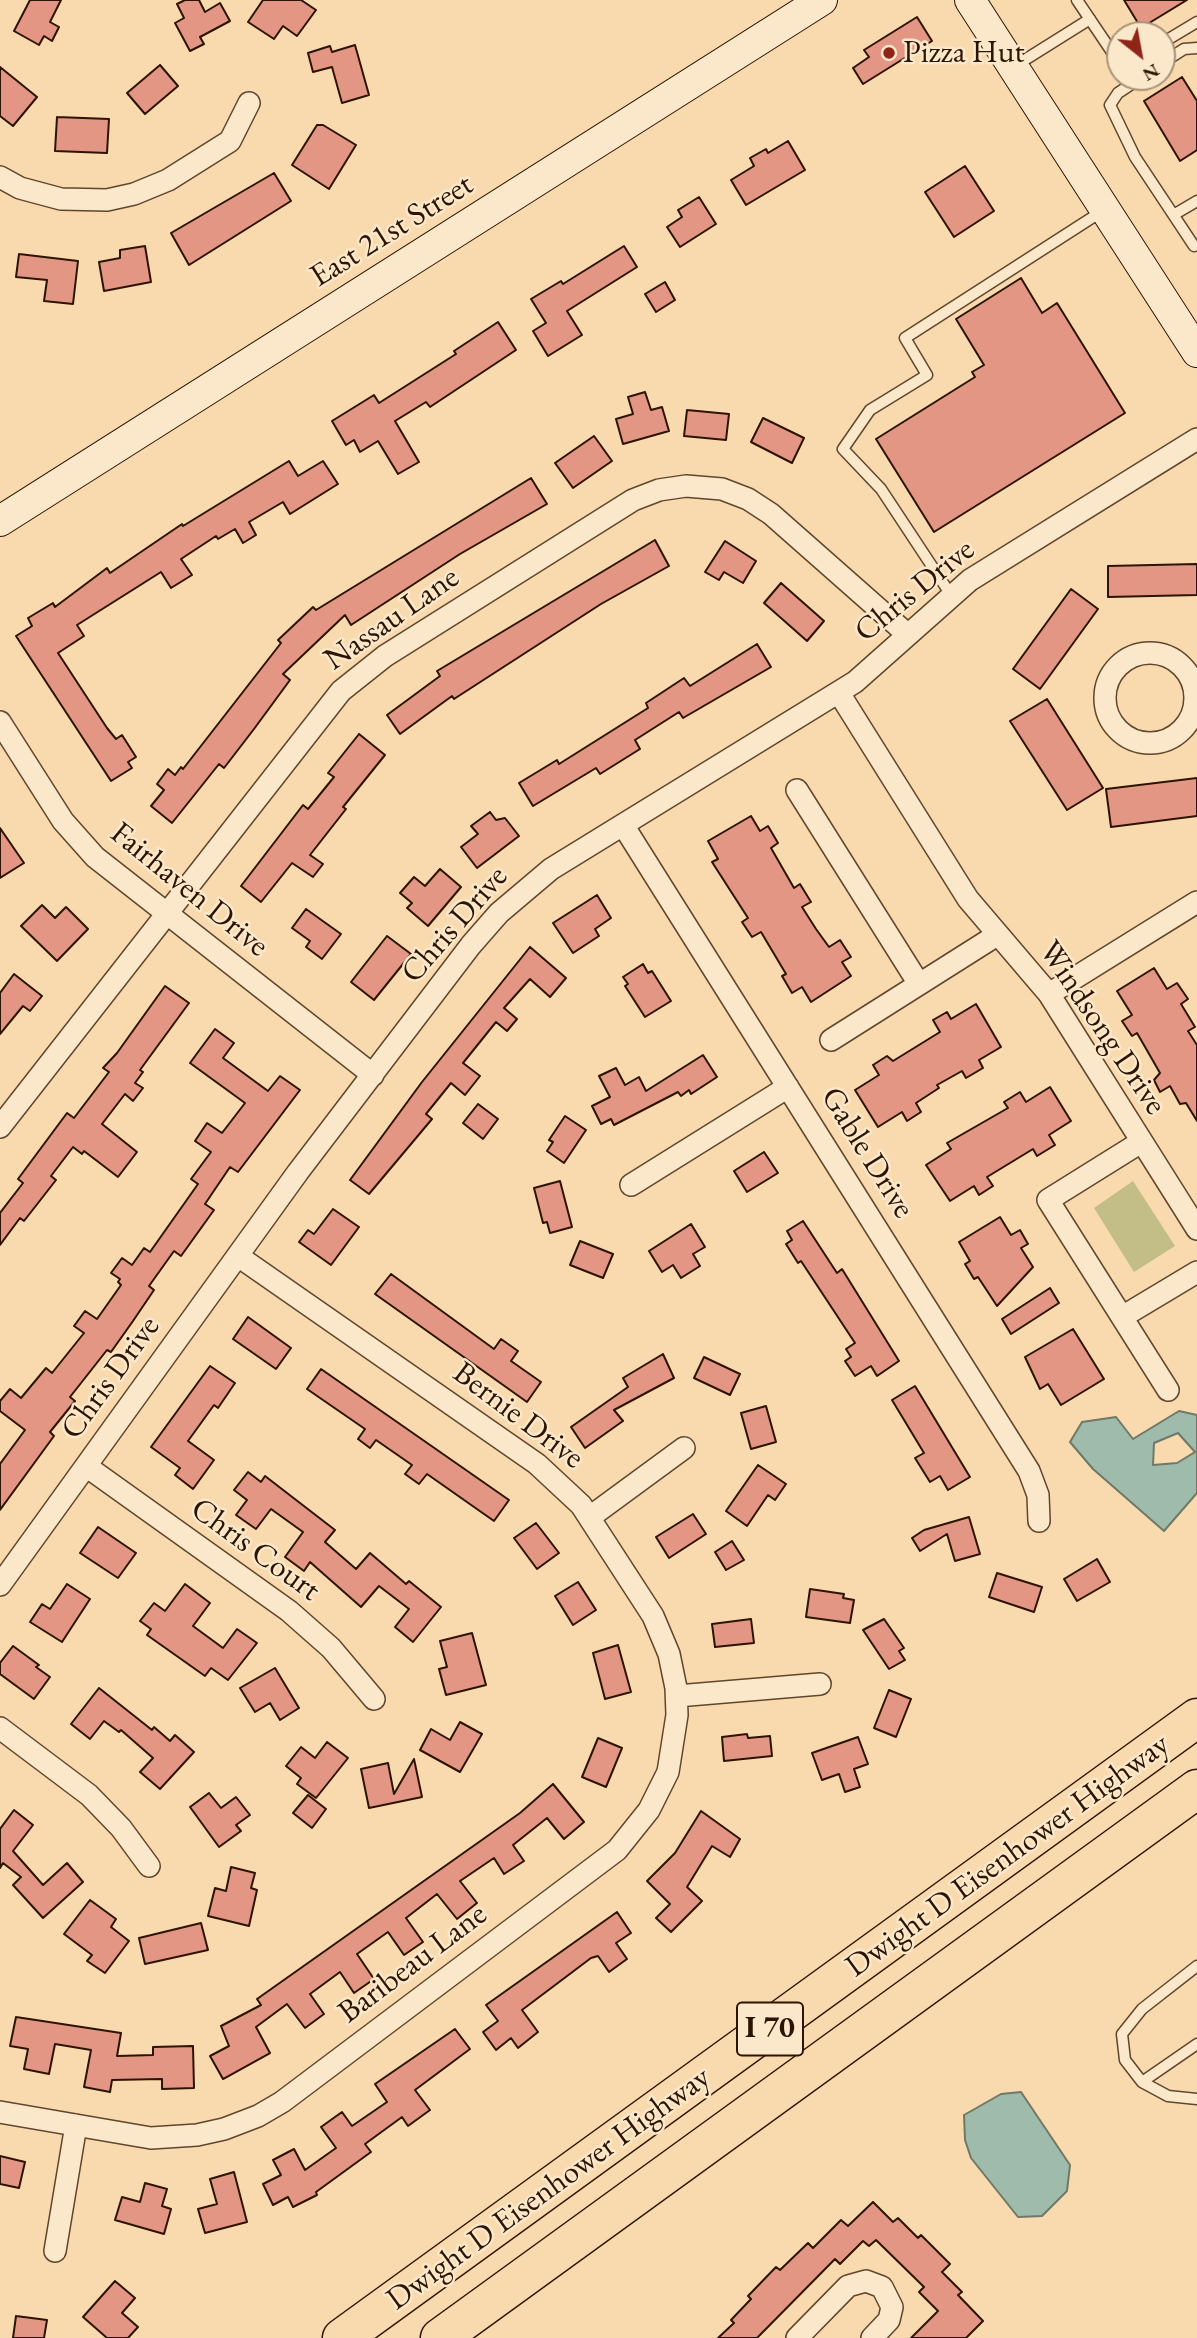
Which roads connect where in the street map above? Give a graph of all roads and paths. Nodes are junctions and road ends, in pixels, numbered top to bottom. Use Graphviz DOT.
graph roads {
  1 [pos="822,0"];
  2 [pos="970,0"];
  3 [pos="1077,0"];
  4 [pos="1090,19"];
  5 [pos="1197,22"];
  6 [pos="1176,35"];
  7 [pos="1106,41"];
  8 [pos="1197,48"];
  9 [pos="1176,54"];
  10 [pos="1013,67"];
  11 [pos="1121,91"];
  12 [pos="249,103"];
  13 [pos="0,177"];
  14 [pos="1197,201"];
  15 [pos="1104,210"];
  16 [pos="1175,214"];
  17 [pos="1194,246"];
  18 [pos="1197,352"];
  19 [pos="1197,439"];
  20 [pos="0,521"];
  21 [pos="951,594"];
  22 [pos="907,634"];
  23 [pos="1193,672"];
  24 [pos="839,693"];
  25 [pos="0,722"];
  26 [pos="797,790"];
  27 [pos="623,825"];
  28 [pos="1197,902"];
  29 [pos="165,913"];
  30 [pos="997,935"];
  31 [pos="919,984"];
  32 [pos="1049,994"];
  33 [pos="831,1040"];
  34 [pos="373,1075"];
  35 [pos="788,1087"];
  36 [pos="0,1127"];
  37 [pos="1141,1142"];
  38 [pos="631,1185"];
  39 [pos="1197,1229"];
  40 [pos="238,1256"];
  41 [pos="1197,1272"];
  42 [pos="1122,1317"];
  43 [pos="1168,1390"];
  44 [pos="684,1448"];
  45 [pos="86,1466"];
  46 [pos="590,1517"];
  47 [pos="1039,1521"];
  48 [pos="0,1586"];
  49 [pos="820,1684"];
  50 [pos="677,1696"];
  51 [pos="374,1699"];
  52 [pos="1197,1718"];
  53 [pos="0,1728"];
  54 [pos="1197,1789"];
  55 [pos="149,1866"];
  56 [pos="1197,1966"];
  57 [pos="1197,2044"];
  58 [pos="1142,2082"];
  59 [pos="1197,2099"];
  60 [pos="0,2112"];
  61 [pos="76,2125"];
  62 [pos="55,2251"];
  63 [pos="342,2338"];
  64 [pos="440,2338"];
  65 [pos="797,2338"];
  66 [pos="872,2338"];
  1 -- 20 [label="main road, East 21st Street"];
  2 -- 10 [label="main road"];
  3 -- 4 [label="lane"];
  4 -- 7 [label="lane"];
  4 -- 10 [label="lane"];
  5 -- 6 [label="lane"];
  8 -- 9 [label="lane"];
  10 -- 15 [label="main road"];
  11 -- 16 [label="lane"];
  12 -- 13 [label="street"];
  14 -- 16 [label="lane"];
  15 -- 18 [label="main road"];
  15 -- 21 [label="lane"];
  16 -- 17 [label="lane"];
  19 -- 21 [label="street, Chris Drive"];
  21 -- 22 [label="street, Chris Drive"];
  22 -- 24 [label="street, Chris Drive"];
  22 -- 29 [label="street, Nassau Lane"];
  23 -- 23 [label="street"];
  24 -- 27 [label="street, Chris Drive"];
  24 -- 30 [label="street, Windsong Drive"];
  25 -- 29 [label="street, Fairhaven Drive"];
  26 -- 31 [label="street"];
  27 -- 34 [label="street, Chris Drive"];
  27 -- 35 [label="street, Gable Drive"];
  28 -- 32 [label="street"];
  29 -- 34 [label="street, Fairhaven Drive"];
  29 -- 36 [label="street, Nassau Lane"];
  30 -- 31 [label="street, Windsong Drive"];
  30 -- 32 [label="street, Windsong Drive"];
  31 -- 33 [label="street, Windsong Drive"];
  32 -- 37 [label="street, Windsong Drive"];
  34 -- 40 [label="street, Chris Drive"];
  35 -- 38 [label="street"];
  35 -- 47 [label="street, Gable Drive"];
  37 -- 39 [label="street, Windsong Drive"];
  37 -- 42 [label="street"];
  40 -- 45 [label="street, Chris Drive"];
  40 -- 46 [label="street, Bernie Drive"];
  41 -- 42 [label="street"];
  42 -- 43 [label="street"];
  44 -- 46 [label="street"];
  45 -- 48 [label="street, Chris Drive"];
  45 -- 51 [label="street, Chris Court"];
  46 -- 50 [label="street, Bernie Drive"];
  49 -- 50 [label="street"];
  50 -- 61 [label="street, Baribeau Lane"];
  52 -- 63 [label="highway, Dwight D Eisenhower Highway / I 70"];
  53 -- 55 [label="street"];
  54 -- 64 [label="highway, Dwight D Eisenhower Highway / I 70"];
  56 -- 58 [label="lane"];
  57 -- 58 [label="lane"];
  58 -- 59 [label="lane"];
  60 -- 61 [label="street, Baribeau Lane"];
  61 -- 62 [label="street"];
  65 -- 66 [label="street"];
}
